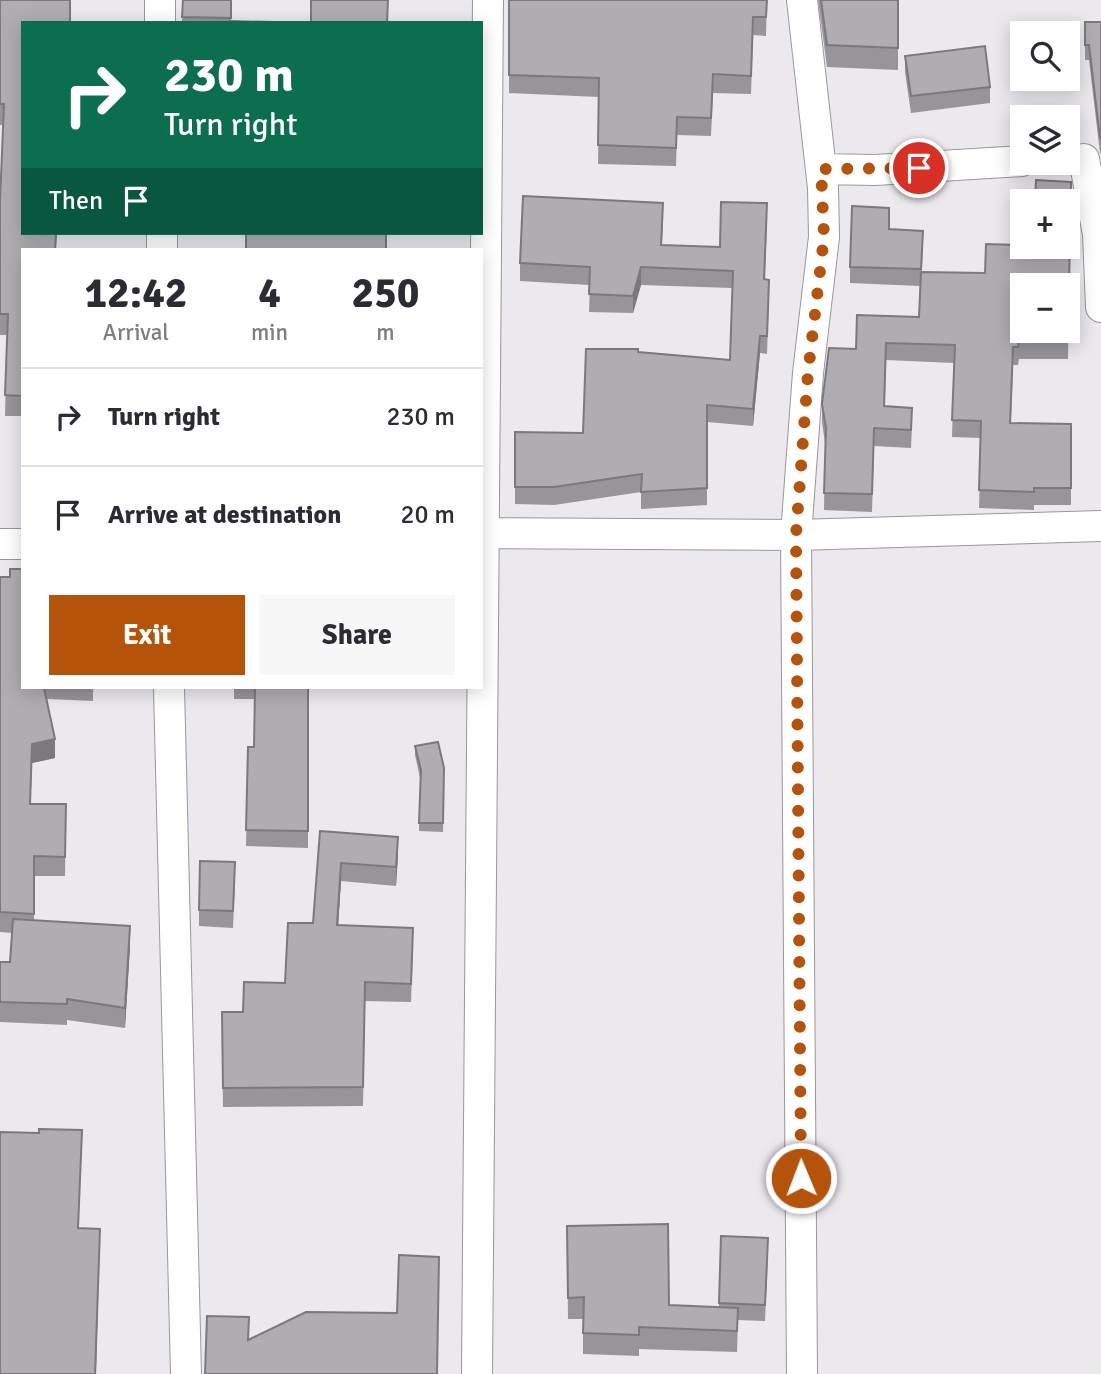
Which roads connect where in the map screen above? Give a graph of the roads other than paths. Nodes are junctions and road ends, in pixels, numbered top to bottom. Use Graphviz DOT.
graph roads {
  1 [pos="159,0"];
  2 [pos="488,0"];
  3 [pos="802,0"];
  4 [pos="160,21"];
  5 [pos="1084,159"];
  6 [pos="1010,162"];
  7 [pos="821,169"];
  8 [pos="1101,307"];
  9 [pos="1101,526"];
  10 [pos="484,533"];
  11 [pos="796,535"];
  12 [pos="0,544"];
  13 [pos="21,544"];
  14 [pos="483,653"];
  15 [pos="169,689"];
  16 [pos="483,689"];
  17 [pos="186,1374"];
  18 [pos="477,1374"];
  19 [pos="802,1374"];
  1 -- 4 [label="street"];
  2 -- 10 [label="street"];
  3 -- 7 [label="street"];
  5 -- 8 [label="street"];
  6 -- 7 [label="street"];
  7 -- 11 [label="street"];
  9 -- 11 [label="street"];
  10 -- 11 [label="street"];
  10 -- 14 [label="street"];
  11 -- 19 [label="street"];
  12 -- 13 [label="street"];
  15 -- 17 [label="street"];
  16 -- 18 [label="street"];
}
